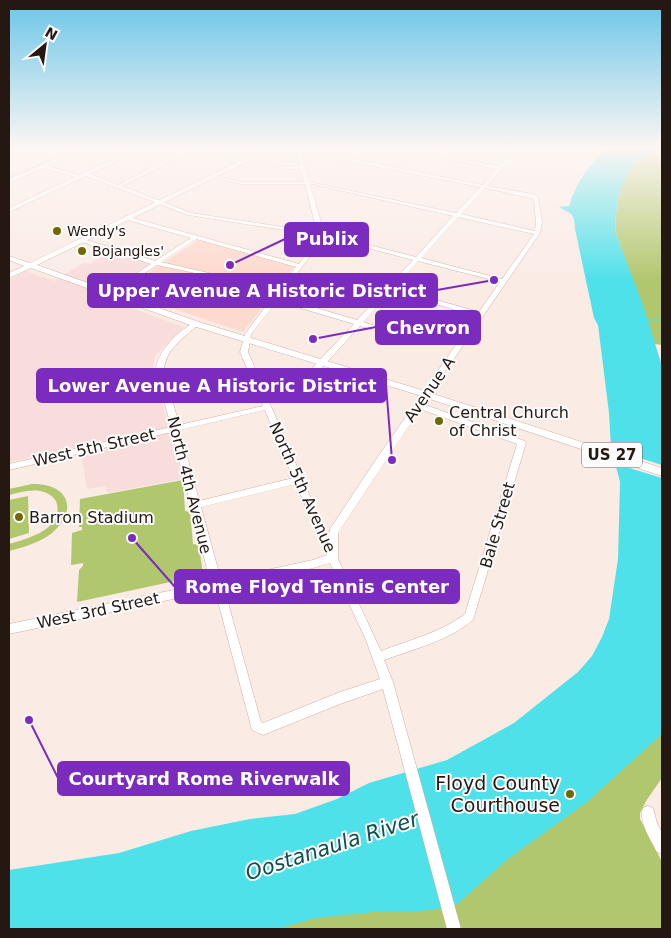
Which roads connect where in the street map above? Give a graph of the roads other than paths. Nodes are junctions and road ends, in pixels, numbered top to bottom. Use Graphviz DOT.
graph roads {
  1 [pos="49,192"];
  2 [pos="128,192"];
  3 [pos="182,192"];
  4 [pos="309,192"];
  5 [pos="348,192"];
  6 [pos="479,192"];
  7 [pos="513,192"];
  8 [pos="534,196"];
  9 [pos="158,203"];
  10 [pos="9,210"];
  11 [pos="457,215"];
  12 [pos="126,218"];
  13 [pos="537,233"];
  14 [pos="320,234"];
  15 [pos="196,237"];
  16 [pos="81,240"];
  17 [pos="56,252"];
  18 [pos="9,258"];
  19 [pos="416,259"];
  20 [pos="156,263"];
  21 [pos="27,266"];
  22 [pos="300,266"];
  23 [pos="54,275"];
  24 [pos="9,276"];
  25 [pos="503,281"];
  26 [pos="390,288"];
  27 [pos="109,294"];
  28 [pos="275,298"];
  29 [pos="481,315"];
  30 [pos="359,323"];
  31 [pos="196,324"];
  32 [pos="406,337"];
  33 [pos="246,340"];
  34 [pos="321,363"];
  35 [pos="263,395"];
  36 [pos="425,395"];
  37 [pos="418,405"];
  38 [pos="268,407"];
  39 [pos="176,429"];
  40 [pos="9,467"];
  41 [pos="662,472"];
  42 [pos="299,480"];
  43 [pos="195,505"];
  44 [pos="334,557"];
  45 [pos="218,584"];
  46 [pos="9,629"];
  47 [pos="378,657"];
  48 [pos="387,682"];
  49 [pos="400,728"];
  50 [pos="648,813"];
  51 [pos="662,847"];
  52 [pos="454,929"];
  1 -- 10 [label="street"];
  2 -- 9 [label="street"];
  3 -- 9 [label="main road"];
  4 -- 14 [label="street"];
  5 -- 11 [label="street"];
  6 -- 11 [label="street"];
  7 -- 8 [label="street"];
  8 -- 13 [label="street"];
  9 -- 12 [label="main road"];
  9 -- 14 [label="street"];
  11 -- 13 [label="street"];
  11 -- 19 [label="street"];
  12 -- 15 [label="street"];
  12 -- 16 [label="main road"];
  13 -- 25 [label="street, Avenue A"];
  14 -- 19 [label="street"];
  14 -- 22 [label="street"];
  15 -- 20 [label="street"];
  15 -- 22 [label="street"];
  16 -- 17 [label="main road"];
  16 -- 20 [label="street"];
  17 -- 21 [label="main road"];
  17 -- 23 [label="main road"];
  18 -- 21 [label="main road"];
  19 -- 25 [label="street"];
  19 -- 26 [label="street"];
  20 -- 27 [label="street"];
  20 -- 28 [label="street"];
  21 -- 23 [label="main road, US 27"];
  21 -- 24 [label="main road"];
  22 -- 28 [label="street"];
  23 -- 27 [label="main road, US 27"];
  25 -- 29 [label="street, Avenue A"];
  26 -- 29 [label="street"];
  26 -- 30 [label="street"];
  27 -- 31 [label="main road, US 27"];
  28 -- 30 [label="street"];
  28 -- 33 [label="street"];
  29 -- 36 [label="street, Avenue A"];
  30 -- 32 [label="street"];
  30 -- 34 [label="street"];
  31 -- 33 [label="main road, US 27"];
  31 -- 39 [label="street, North 4th Avenue"];
  33 -- 34 [label="main road, US 27"];
  33 -- 35 [label="street, North 5th Avenue"];
  34 -- 35 [label="street"];
  34 -- 36 [label="main road, US 27"];
  35 -- 38 [label="street, North 5th Avenue"];
  36 -- 37 [label="street, Avenue A"];
  36 -- 41 [label="main road, US 27"];
  37 -- 44 [label="street, Avenue A"];
  37 -- 47 [label="street, Bale Street"];
  38 -- 39 [label="street, West 5th Street"];
  38 -- 42 [label="street, North 5th Avenue"];
  39 -- 40 [label="street, West 5th Street"];
  39 -- 43 [label="street, North 4th Avenue"];
  42 -- 43 [label="street"];
  42 -- 44 [label="street, North 5th Avenue"];
  43 -- 45 [label="street, North 4th Avenue"];
  44 -- 45 [label="street, West 3rd Street"];
  44 -- 47 [label="street, North 5th Avenue"];
  45 -- 46 [label="street, West 3rd Street"];
  45 -- 48 [label="street, North 4th Avenue"];
  47 -- 48 [label="street, North 5th Avenue"];
  48 -- 49 [label="street, North 5th Avenue"];
  49 -- 52 [label="street"];
  50 -- 51 [label="street"];
}
